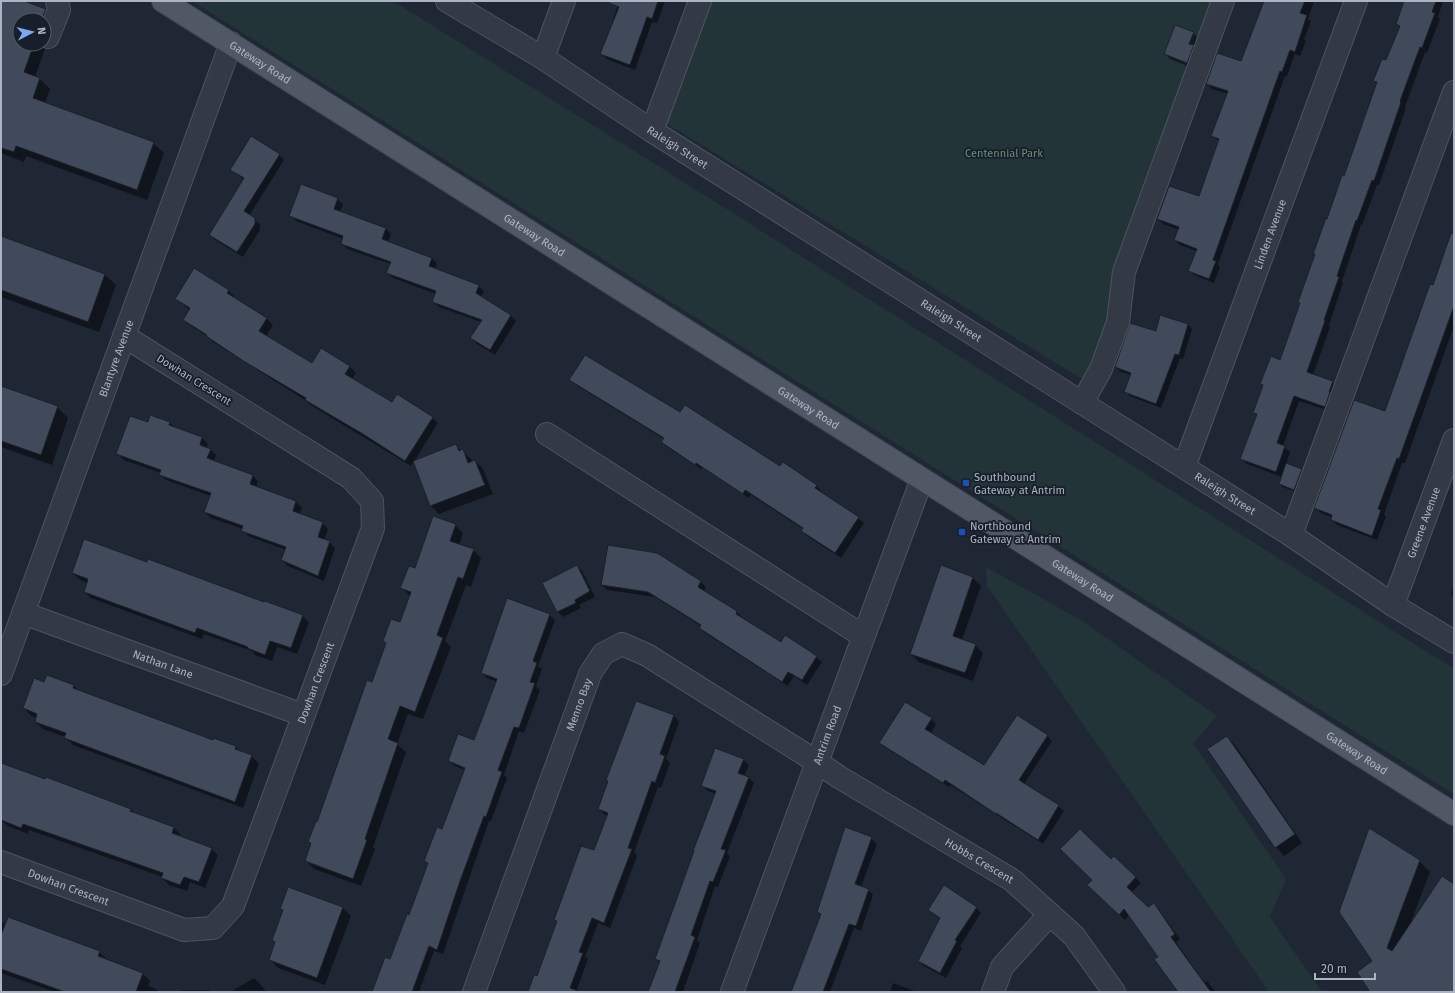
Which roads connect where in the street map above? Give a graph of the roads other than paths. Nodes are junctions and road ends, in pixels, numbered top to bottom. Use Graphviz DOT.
graph roads {
  1 [pos="57,1"];
  2 [pos="163,1"];
  3 [pos="447,1"];
  4 [pos="564,1"];
  5 [pos="700,1"];
  6 [pos="1223,1"];
  7 [pos="1356,1"];
  8 [pos="52,27"];
  9 [pos="231,43"];
  10 [pos="543,58"];
  11 [pos="1454,92"];
  12 [pos="652,131"];
  13 [pos="124,336"];
  14 [pos="1082,403"];
  15 [pos="548,434"];
  16 [pos="1454,440"];
  17 [pos="1184,467"];
  18 [pos="922,479"];
  19 [pos="1291,535"];
  20 [pos="1393,605"];
  21 [pos="24,613"];
  22 [pos="863,636"];
  23 [pos="1454,642"];
  24 [pos="1,674"];
  25 [pos="303,715"];
  26 [pos="817,762"];
  27 [pos="1454,814"];
  28 [pos="1,862"];
  29 [pos="1050,914"];
  30 [pos="474,992"];
  31 [pos="732,992"];
  32 [pos="993,992"];
  33 [pos="1114,992"];
  1 -- 8 [label="street"];
  2 -- 9 [label="main road, Gateway Road"];
  3 -- 10 [label="street, Raleigh Street"];
  4 -- 10 [label="street"];
  5 -- 12 [label="street"];
  6 -- 14 [label="street"];
  7 -- 17 [label="street, Linden Avenue"];
  9 -- 13 [label="street, Blantyre Avenue"];
  9 -- 18 [label="main road, Gateway Road"];
  10 -- 12 [label="street, Raleigh Street"];
  11 -- 19 [label="street"];
  12 -- 14 [label="street, Raleigh Street"];
  13 -- 21 [label="street, Blantyre Avenue"];
  13 -- 25 [label="street, Dowhan Crescent"];
  14 -- 17 [label="street, Raleigh Street"];
  15 -- 22 [label="street"];
  16 -- 20 [label="street, Greene Avenue"];
  17 -- 19 [label="street, Raleigh Street"];
  18 -- 22 [label="street, Antrim Road"];
  18 -- 27 [label="main road, Gateway Road"];
  19 -- 20 [label="street, Raleigh Street"];
  20 -- 23 [label="street, Raleigh Street"];
  21 -- 24 [label="street, Blantyre Avenue"];
  21 -- 25 [label="street, Nathan Lane"];
  22 -- 26 [label="street, Antrim Road"];
  25 -- 28 [label="street, Dowhan Crescent"];
  26 -- 29 [label="street, Hobbs Crescent"];
  26 -- 30 [label="street, Menno Bay"];
  26 -- 31 [label="street, Antrim Road"];
  29 -- 32 [label="street"];
  29 -- 33 [label="street, Hobbs Crescent"];
}
